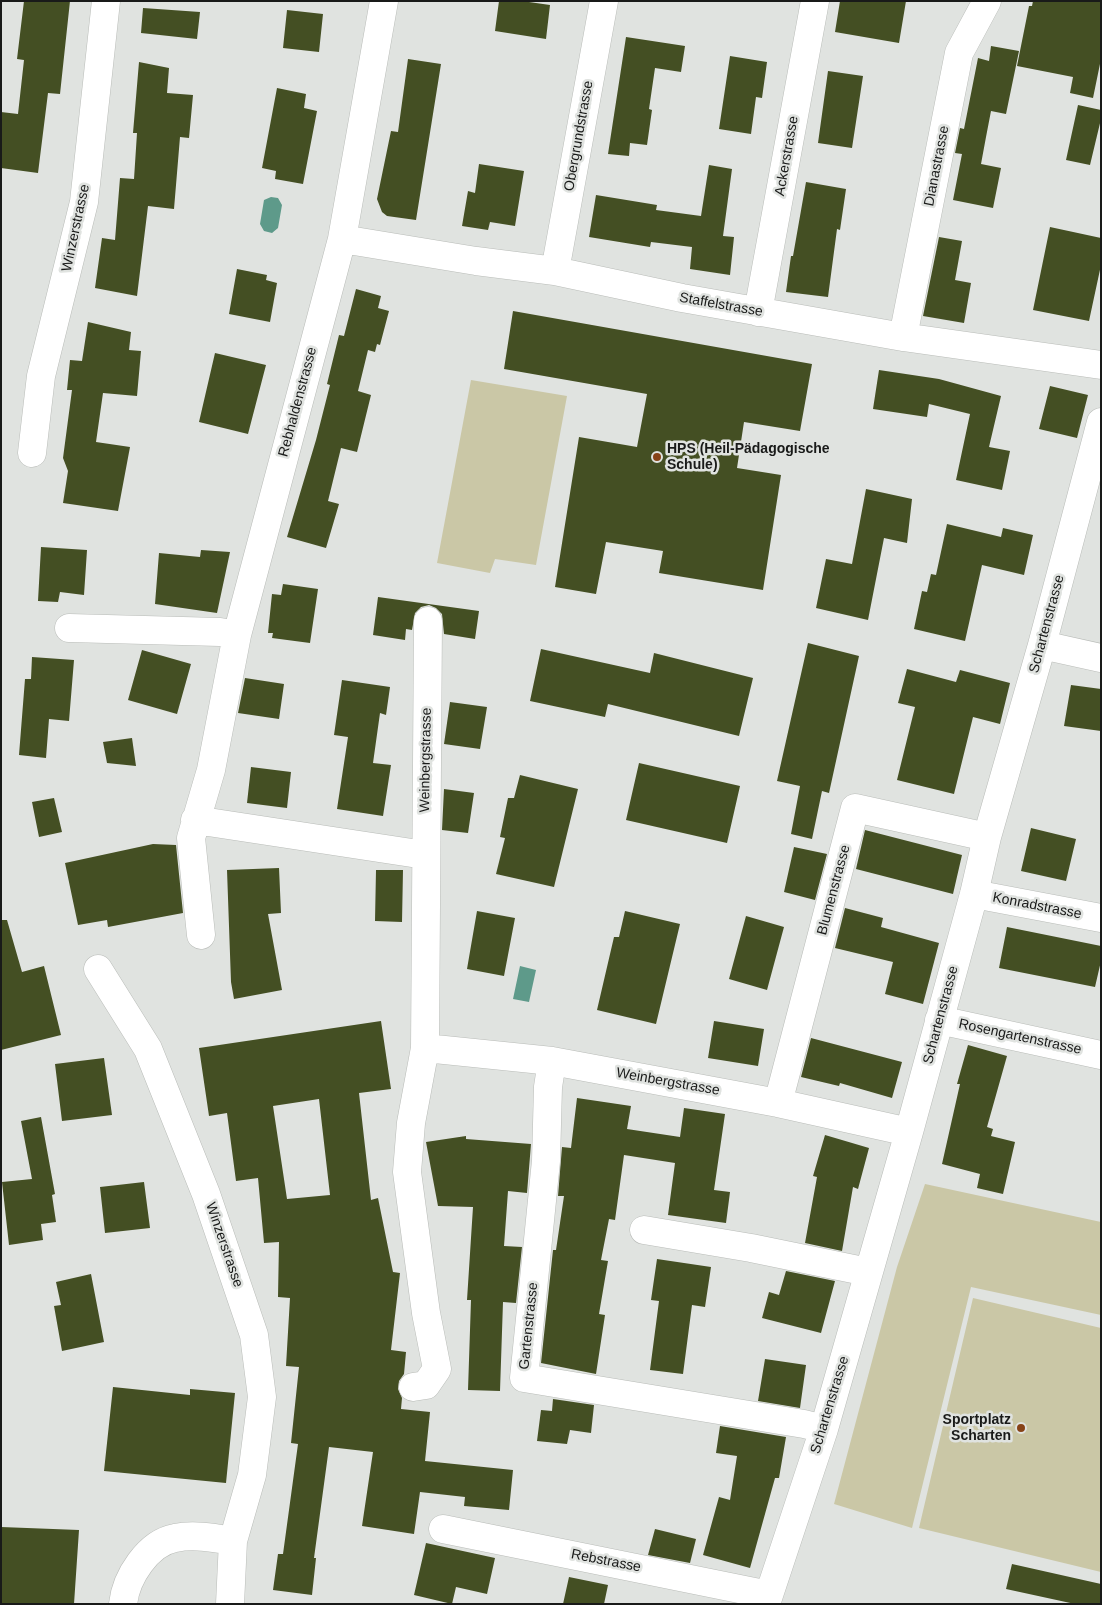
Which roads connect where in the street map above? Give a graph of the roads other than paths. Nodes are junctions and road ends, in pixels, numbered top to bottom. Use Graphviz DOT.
graph roads {
  1 [pos="106,1"];
  2 [pos="384,1"];
  3 [pos="604,1"];
  4 [pos="815,1"];
  5 [pos="987,1"];
  6 [pos="342,239"];
  7 [pos="555,271"];
  8 [pos="758,312"];
  9 [pos="903,337"];
  10 [pos="1101,365"];
  11 [pos="1101,422"];
  12 [pos="32,453"];
  13 [pos="428,621"];
  14 [pos="69,628"];
  15 [pos="237,635"];
  16 [pos="1042,645"];
  17 [pos="1101,658"];
  18 [pos="196,820"];
  19 [pos="987,837"];
  20 [pos="425,855"];
  21 [pos="974,894"];
  22 [pos="1101,918"];
  23 [pos="201,935"];
  24 [pos="98,969"];
  25 [pos="940,1020"];
  26 [pos="425,1048"];
  27 [pos="1101,1054"];
  28 [pos="552,1061"];
  29 [pos="778,1102"];
  30 [pos="909,1132"];
  31 [pos="644,1230"];
  32 [pos="868,1272"];
  33 [pos="413,1387"];
  34 [pos="824,1430"];
  35 [pos="443,1529"];
  36 [pos="233,1541"];
  37 [pos="767,1599"];
  38 [pos="122,1604"];
  39 [pos="230,1604"];
  1 -- 12 [label="street, Winzerstrasse"];
  2 -- 6 [label="street, Rebhaldenstrasse"];
  3 -- 7 [label="street, Obergrundstrasse"];
  4 -- 8 [label="street, Ackerstrasse"];
  5 -- 9 [label="street, Dianastrasse"];
  6 -- 7 [label="street, Staffelstrasse"];
  6 -- 15 [label="street, Rebhaldenstrasse"];
  7 -- 8 [label="street, Staffelstrasse"];
  8 -- 9 [label="street, Staffelstrasse"];
  9 -- 10 [label="street, Staffelstrasse"];
  11 -- 16 [label="street, Schartenstrasse"];
  13 -- 20 [label="street, Weinbergstrasse"];
  14 -- 15 [label="street"];
  15 -- 18 [label="street, Rebhaldenstrasse"];
  16 -- 17 [label="street"];
  16 -- 19 [label="street, Schartenstrasse"];
  18 -- 20 [label="street"];
  18 -- 23 [label="street, Rebhaldenstrasse"];
  19 -- 21 [label="street, Schartenstrasse"];
  19 -- 29 [label="street, Blumenstrasse"];
  20 -- 26 [label="street, Weinbergstrasse"];
  21 -- 22 [label="street, Konradstrasse"];
  21 -- 25 [label="street, Schartenstrasse"];
  24 -- 36 [label="street, Winzerstrasse"];
  25 -- 27 [label="street, Rosengartenstrasse"];
  25 -- 30 [label="street, Schartenstrasse"];
  26 -- 28 [label="street, Weinbergstrasse"];
  26 -- 33 [label="street, Weinbergstrasse"];
  28 -- 29 [label="street, Weinbergstrasse"];
  28 -- 34 [label="street, Gartenstrasse"];
  29 -- 30 [label="street, Weinbergstrasse"];
  30 -- 32 [label="street, Schartenstrasse"];
  31 -- 32 [label="street"];
  32 -- 34 [label="street, Schartenstrasse"];
  34 -- 37 [label="street, Schartenstrasse"];
  35 -- 37 [label="street, Rebstrasse"];
  36 -- 38 [label="street"];
  36 -- 39 [label="street, Winzerstrasse"];
}
